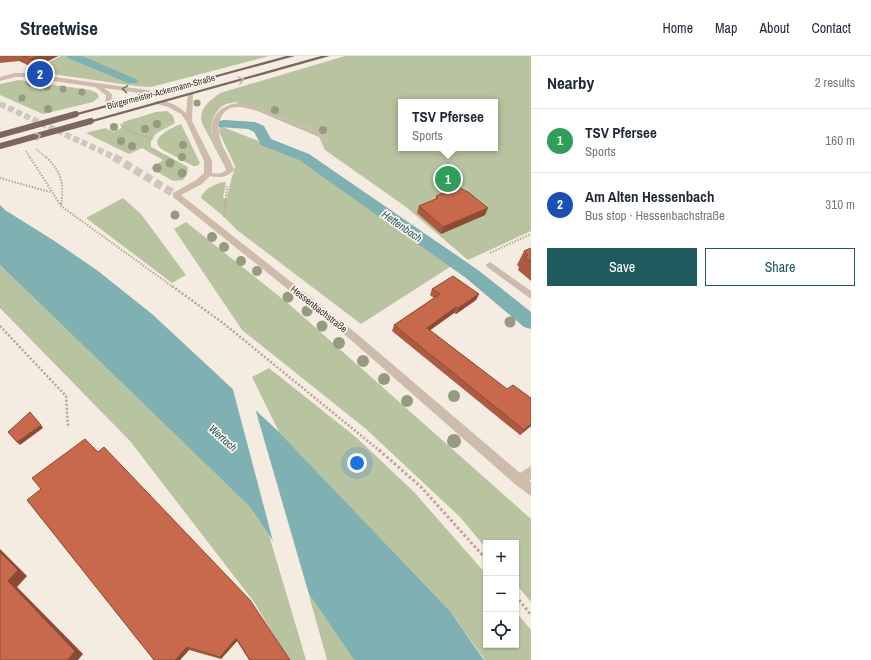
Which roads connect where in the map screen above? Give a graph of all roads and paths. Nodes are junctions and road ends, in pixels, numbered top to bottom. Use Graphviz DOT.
graph roads {
  1 [pos="292,56"];
  2 [pos="327,56"];
  3 [pos="0,79"];
  4 [pos="96,85"];
  5 [pos="154,93"];
  6 [pos="190,94"];
  7 [pos="156,103"];
  8 [pos="108,106"];
  9 [pos="189,120"];
  10 [pos="117,124"];
  11 [pos="0,135"];
  12 [pos="154,139"];
  13 [pos="325,140"];
  14 [pos="0,146"];
  15 [pos="30,146"];
  16 [pos="27,151"];
  17 [pos="208,174"];
  18 [pos="0,178"];
  19 [pos="51,192"];
  20 [pos="225,198"];
  21 [pos="61,206"];
  22 [pos="224,220"];
  23 [pos="531,234"];
  24 [pos="490,265"];
  25 [pos="531,296"];
  26 [pos="0,326"];
  27 [pos="68,428"];
  28 [pos="531,471"];
  29 [pos="520,481"];
  30 [pos="531,490"];
  31 [pos="483,556"];
  32 [pos="519,600"];
  33 [pos="531,615"];
  1 -- 5 [label="main road, Bürgermeister-Ackermann-Straße"];
  6 -- 2 [label="main road, Bürgermeister-Ackermann-Straße, one-way"];
  3 -- 4 [label="street"];
  5 -- 4 [label="street, one-way"];
  4 -- 8 [label="street"];
  5 -- 8 [label="main road, Bürgermeister-Ackermann-Straße"];
  6 -- 7 [label="main road, Bürgermeister-Ackermann-Straße"];
  6 -- 9 [label="street"];
  7 -- 9 [label="street"];
  14 -- 7 [label="main road, Bürgermeister-Ackermann-Straße, one-way, bridge"];
  8 -- 11 [label="main road, Bürgermeister-Ackermann-Straße, bridge"];
  9 -- 17 [label="street"];
  10 -- 12 [label="path"];
  13 -- 17 [label="street"];
  15 -- 21 [label="path"];
  16 -- 19 [label="path"];
  17 -- 29 [label="street, Hessenbachstraße"];
  18 -- 19 [label="path"];
  19 -- 21 [label="path"];
  20 -- 22 [label="path"];
  21 -- 31 [label="path"];
  23 -- 24 [label="path"];
  24 -- 25 [label="street"];
  26 -- 27 [label="path"];
  28 -- 29 [label="street"];
  29 -- 30 [label="street, Hessenbachstraße"];
  32 -- 33 [label="path"];
}
